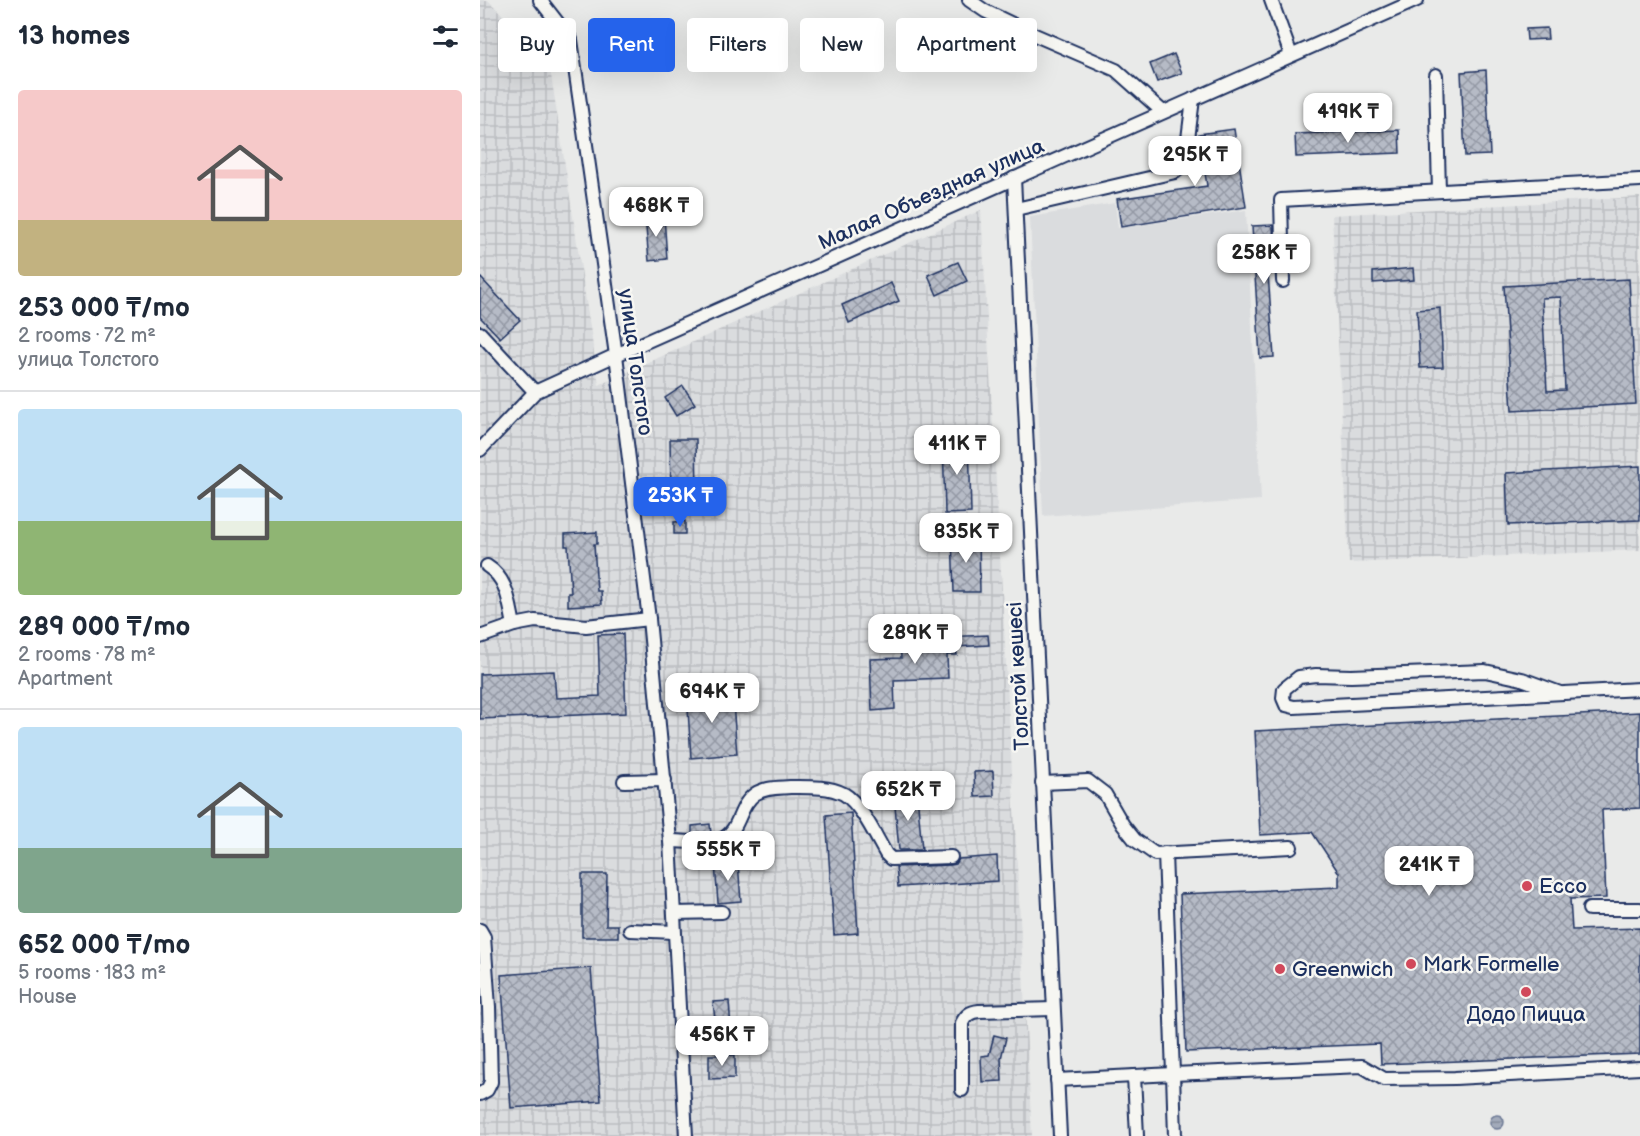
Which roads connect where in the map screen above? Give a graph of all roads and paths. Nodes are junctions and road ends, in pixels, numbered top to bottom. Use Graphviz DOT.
graph roads {
  1 [pos="540,0"];
  2 [pos="969,0"];
  3 [pos="1271,0"];
  4 [pos="1417,0"];
  5 [pos="1291,55"];
  6 [pos="1436,75"];
  7 [pos="1192,99"];
  8 [pos="1163,112"];
  9 [pos="1014,178"];
  10 [pos="1640,180"];
  11 [pos="1439,191"];
  12 [pos="1016,209"];
  13 [pos="1283,281"];
  14 [pos="480,333"];
  15 [pos="616,355"];
  16 [pos="535,392"];
  17 [pos="480,450"];
  18 [pos="487,566"];
  19 [pos="649,619"];
  20 [pos="514,625"];
  21 [pos="480,637"];
  22 [pos="1640,688"];
  23 [pos="1560,693"];
  24 [pos="665,780"];
  25 [pos="624,781"];
  26 [pos="1042,783"];
  27 [pos="670,842"];
  28 [pos="1291,848"];
  29 [pos="1165,853"];
  30 [pos="951,857"];
  31 [pos="1589,909"];
  32 [pos="1640,909"];
  33 [pos="674,912"];
  34 [pos="722,912"];
  35 [pos="480,930"];
  36 [pos="630,930"];
  37 [pos="674,932"];
  38 [pos="1053,1009"];
  39 [pos="1640,1068"];
  40 [pos="1173,1074"];
  41 [pos="1134,1076"];
  42 [pos="1057,1080"];
  43 [pos="962,1090"];
  44 [pos="480,1094"];
  45 [pos="686,1136"];
  46 [pos="1060,1136"];
  47 [pos="1137,1136"];
  48 [pos="1175,1136"];
  1 -- 15 [label="street, улица Толстого"];
  2 -- 8 [label="street"];
  3 -- 5 [label="street"];
  4 -- 5 [label="street, Малая Объездная улица"];
  5 -- 7 [label="street, Малая Объездная улица"];
  6 -- 11 [label="street"];
  7 -- 8 [label="street, Малая Объездная улица"];
  7 -- 12 [label="street"];
  8 -- 9 [label="street, Малая Объездная улица"];
  9 -- 12 [label="street, Толстой көшесі"];
  9 -- 15 [label="street, Малая Объездная улица"];
  10 -- 11 [label="street"];
  11 -- 13 [label="street"];
  12 -- 26 [label="street, Толстой көшесі"];
  14 -- 16 [label="street"];
  15 -- 16 [label="street, Малая Объездная улица"];
  15 -- 19 [label="street, улица Толстого"];
  16 -- 17 [label="street, Малая Объездная улица"];
  18 -- 20 [label="street"];
  19 -- 20 [label="street"];
  19 -- 24 [label="street, улица Толстого"];
  20 -- 21 [label="street"];
  22 -- 23 [label="street"];
  23 -- 23 [label="street"];
  24 -- 25 [label="street"];
  24 -- 27 [label="street, улица Толстого"];
  26 -- 29 [label="street"];
  26 -- 38 [label="street, Толстой көшесі"];
  27 -- 30 [label="street"];
  27 -- 33 [label="street, улица Толстого"];
  28 -- 29 [label="street"];
  29 -- 40 [label="street"];
  31 -- 32 [label="street"];
  33 -- 34 [label="street"];
  33 -- 37 [label="street, улица Толстого"];
  35 -- 44 [label="street"];
  36 -- 37 [label="street"];
  37 -- 45 [label="street, улица Толстого"];
  38 -- 42 [label="street, Толстой көшесі"];
  38 -- 43 [label="street"];
  39 -- 40 [label="street"];
  40 -- 41 [label="street"];
  40 -- 48 [label="street"];
  41 -- 42 [label="street"];
  41 -- 47 [label="street"];
  42 -- 46 [label="street, Толстой көшесі"];
}
